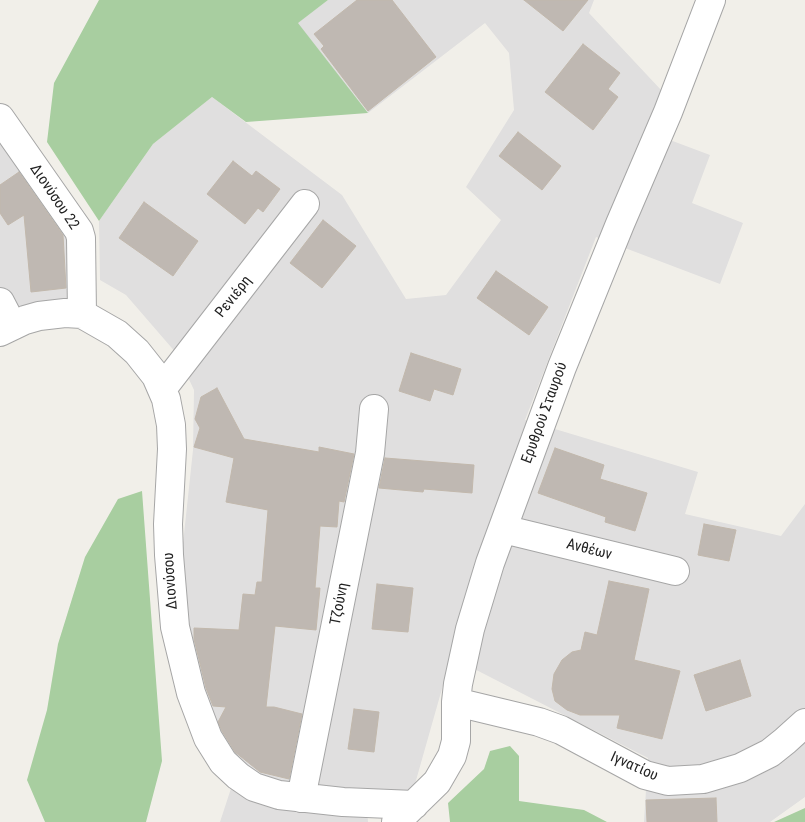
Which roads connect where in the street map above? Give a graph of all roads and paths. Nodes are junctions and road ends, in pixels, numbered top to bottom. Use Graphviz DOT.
graph roads {
  1 [pos="711,0"];
  2 [pos="0,118"];
  3 [pos="305,204"];
  4 [pos="82,314"];
  5 [pos="4,320"];
  6 [pos="162,389"];
  7 [pos="374,409"];
  8 [pos="502,529"];
  9 [pos="674,571"];
  10 [pos="456,702"];
  11 [pos="805,723"];
  12 [pos="301,798"];
  13 [pos="405,813"];
  1 -- 8 [label="street, Ερυθρού Σταυρού"];
  2 -- 4 [label="street, Διονύσου 22"];
  3 -- 6 [label="street, Ρενιέρη"];
  4 -- 5 [label="street, Διονύσου"];
  4 -- 6 [label="street, Διονύσου"];
  6 -- 12 [label="street, Διονύσου"];
  7 -- 12 [label="street, Τζούνη"];
  8 -- 9 [label="street, Ανθέων"];
  8 -- 10 [label="street, Ερυθρού Σταυρού"];
  10 -- 11 [label="street, Ιγνατίου"];
  10 -- 13 [label="street, Ερυθρού Σταυρού"];
  12 -- 13 [label="street, Διονύσου"];
}
